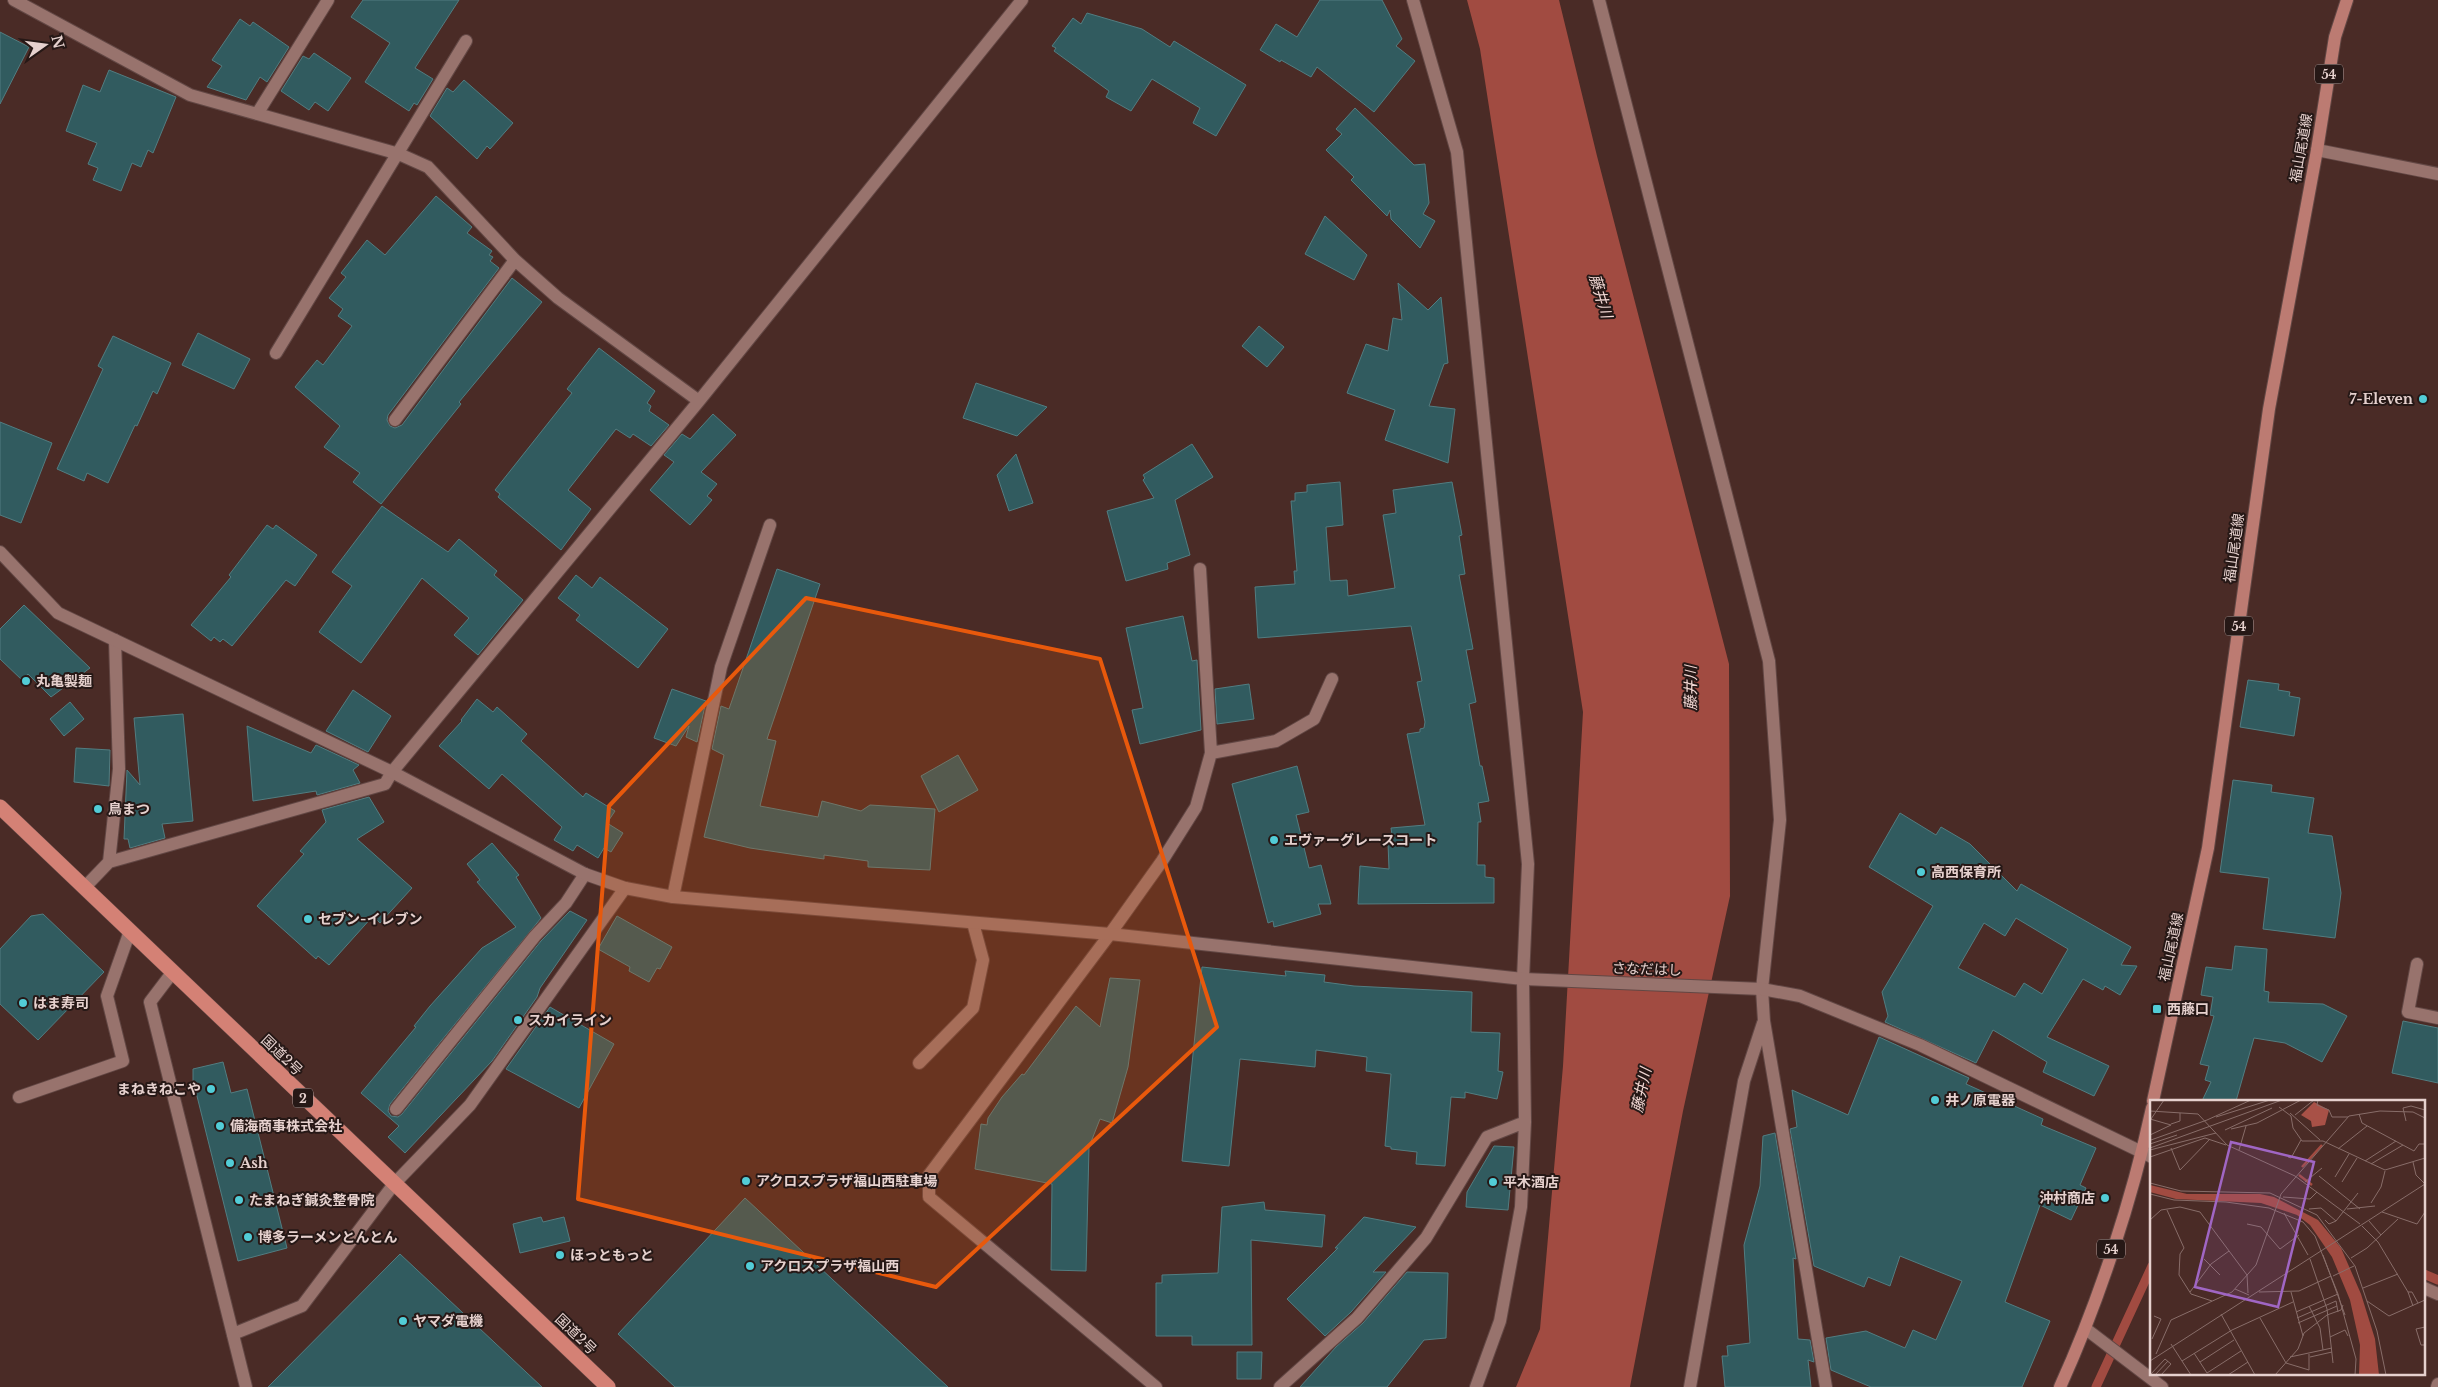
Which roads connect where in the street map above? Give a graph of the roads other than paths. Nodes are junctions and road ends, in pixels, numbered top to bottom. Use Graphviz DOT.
graph roads {
  1 [pos="14,0"];
  2 [pos="328,0"];
  3 [pos="1022,0"];
  4 [pos="1413,0"];
  5 [pos="1599,0"];
  6 [pos="2347,0"];
  7 [pos="466,41"];
  8 [pos="257,114"];
  9 [pos="2317,150"];
  10 [pos="399,154"];
  11 [pos="2438,174"];
  12 [pos="515,260"];
  13 [pos="276,353"];
  14 [pos="699,401"];
  15 [pos="395,420"];
  16 [pos="770,525"];
  17 [pos="0,552"];
  18 [pos="1200,569"];
  19 [pos="115,640"];
  20 [pos="1332,679"];
  21 [pos="1211,753"];
  22 [pos="392,772"];
  23 [pos="0,807"];
  24 [pos="109,862"];
  25 [pos="585,874"];
  26 [pos="85,887"];
  27 [pos="625,888"];
  28 [pos="673,897"];
  29 [pos="973,923"];
  30 [pos="130,931"];
  31 [pos="1110,934"];
  32 [pos="2417,964"];
  33 [pos="172,973"];
  34 [pos="1523,979"];
  35 [pos="1762,989"];
  36 [pos="2438,1018"];
  37 [pos="1764,1021"];
  38 [pos="919,1063"];
  39 [pos="19,1097"];
  40 [pos="2153,1100"];
  41 [pos="396,1109"];
  42 [pos="1525,1122"];
  43 [pos="2150,1127"];
  44 [pos="2147,1155"];
  45 [pos="394,1184"];
  46 [pos="2426,1289"];
  47 [pos="2438,1294"];
  48 [pos="2086,1330"];
  49 [pos="233,1334"];
  50 [pos="246,1387"];
  51 [pos="608,1387"];
  52 [pos="1156,1387"];
  53 [pos="1280,1387"];
  54 [pos="1476,1387"];
  55 [pos="1690,1387"];
  56 [pos="1826,1387"];
  57 [pos="2060,1387"];
  58 [pos="2162,1387"];
  1 -- 8 [label="street"];
  2 -- 8 [label="street"];
  3 -- 14 [label="street"];
  4 -- 34 [label="street"];
  5 -- 35 [label="street"];
  6 -- 9 [label="main road, 福山尾道線 / 54"];
  7 -- 10 [label="street"];
  8 -- 10 [label="street"];
  9 -- 11 [label="street"];
  9 -- 40 [label="main road, 福山尾道線 / 54"];
  10 -- 12 [label="street"];
  10 -- 13 [label="street"];
  12 -- 14 [label="street"];
  12 -- 15 [label="street"];
  14 -- 22 [label="street"];
  16 -- 28 [label="street"];
  17 -- 19 [label="street, さなだはし"];
  18 -- 21 [label="street"];
  19 -- 22 [label="street, さなだはし"];
  19 -- 24 [label="street"];
  20 -- 21 [label="street"];
  21 -- 31 [label="street"];
  22 -- 24 [label="street"];
  22 -- 25 [label="street, さなだはし"];
  23 -- 26 [label="highway, 国道2号 / 2"];
  24 -- 26 [label="street"];
  25 -- 27 [label="street, さなだはし"];
  25 -- 41 [label="street"];
  26 -- 30 [label="highway, 国道2号 / 2"];
  27 -- 28 [label="street, さなだはし"];
  27 -- 45 [label="street"];
  28 -- 29 [label="street, さなだはし"];
  29 -- 31 [label="street, さなだはし"];
  29 -- 38 [label="street"];
  30 -- 33 [label="highway, 国道2号 / 2"];
  30 -- 39 [label="street"];
  31 -- 34 [label="street, さなだはし"];
  31 -- 52 [label="street"];
  32 -- 36 [label="street"];
  33 -- 45 [label="highway, 国道2号 / 2"];
  33 -- 49 [label="street"];
  34 -- 35 [label="street, さなだはし"];
  34 -- 42 [label="street"];
  35 -- 37 [label="street"];
  35 -- 44 [label="street, さなだはし"];
  37 -- 55 [label="street"];
  37 -- 56 [label="street"];
  42 -- 53 [label="street"];
  42 -- 54 [label="street"];
  43 -- 44 [label="main road, 54"];
  44 -- 48 [label="main road, 54"];
  45 -- 49 [label="street"];
  45 -- 51 [label="highway, 国道2号 / 2"];
  46 -- 47 [label="street"];
  48 -- 57 [label="main road, 54"];
  48 -- 58 [label="street"];
  49 -- 50 [label="street"];
}
